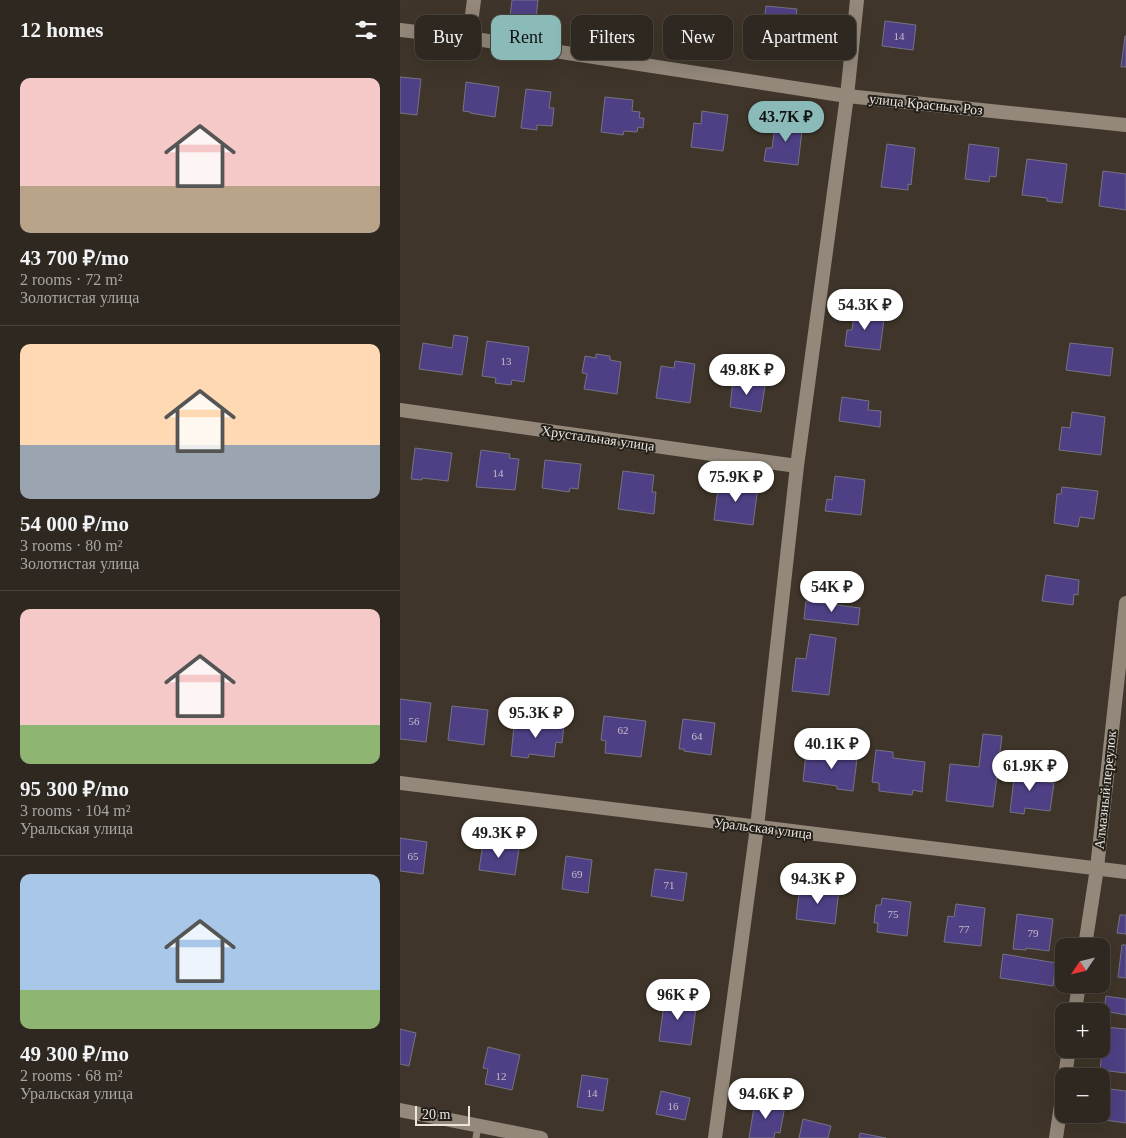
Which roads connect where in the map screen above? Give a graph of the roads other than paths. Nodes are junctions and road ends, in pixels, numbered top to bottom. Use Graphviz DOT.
graph roads {
  1 [pos="474,0"];
  2 [pos="857,0"];
  3 [pos="472,15"];
  4 [pos="400,30"];
  5 [pos="415,32"];
  6 [pos="481,40"];
  7 [pos="847,96"];
  8 [pos="1126,125"];
  9 [pos="400,410"];
  10 [pos="797,466"];
  11 [pos="1126,602"];
  12 [pos="400,783"];
  13 [pos="757,827"];
  14 [pos="1097,868"];
  15 [pos="1126,872"];
  16 [pos="1086,938"];
  17 [pos="400,1110"];
  18 [pos="1058,1123"];
  19 [pos="477,1132"];
  20 [pos="541,1138"];
  21 [pos="715,1138"];
  22 [pos="1056,1138"];
  1 -- 3 [label="street"];
  2 -- 7 [label="street"];
  4 -- 5 [label="street, улица Красных Роз"];
  6 -- 7 [label="street, улица Красных Роз"];
  7 -- 8 [label="street, улица Красных Роз"];
  7 -- 10 [label="street"];
  9 -- 10 [label="street, Хрустальная улица"];
  10 -- 13 [label="street"];
  11 -- 14 [label="street, Алмазный переулок"];
  12 -- 13 [label="street, Уральская улица"];
  13 -- 14 [label="street, Уральская улица"];
  13 -- 21 [label="street"];
  14 -- 15 [label="street, Уральская улица"];
  14 -- 16 [label="street, Алмазный переулок"];
  17 -- 19 [label="street"];
  18 -- 22 [label="street"];
  19 -- 20 [label="street"];
}
